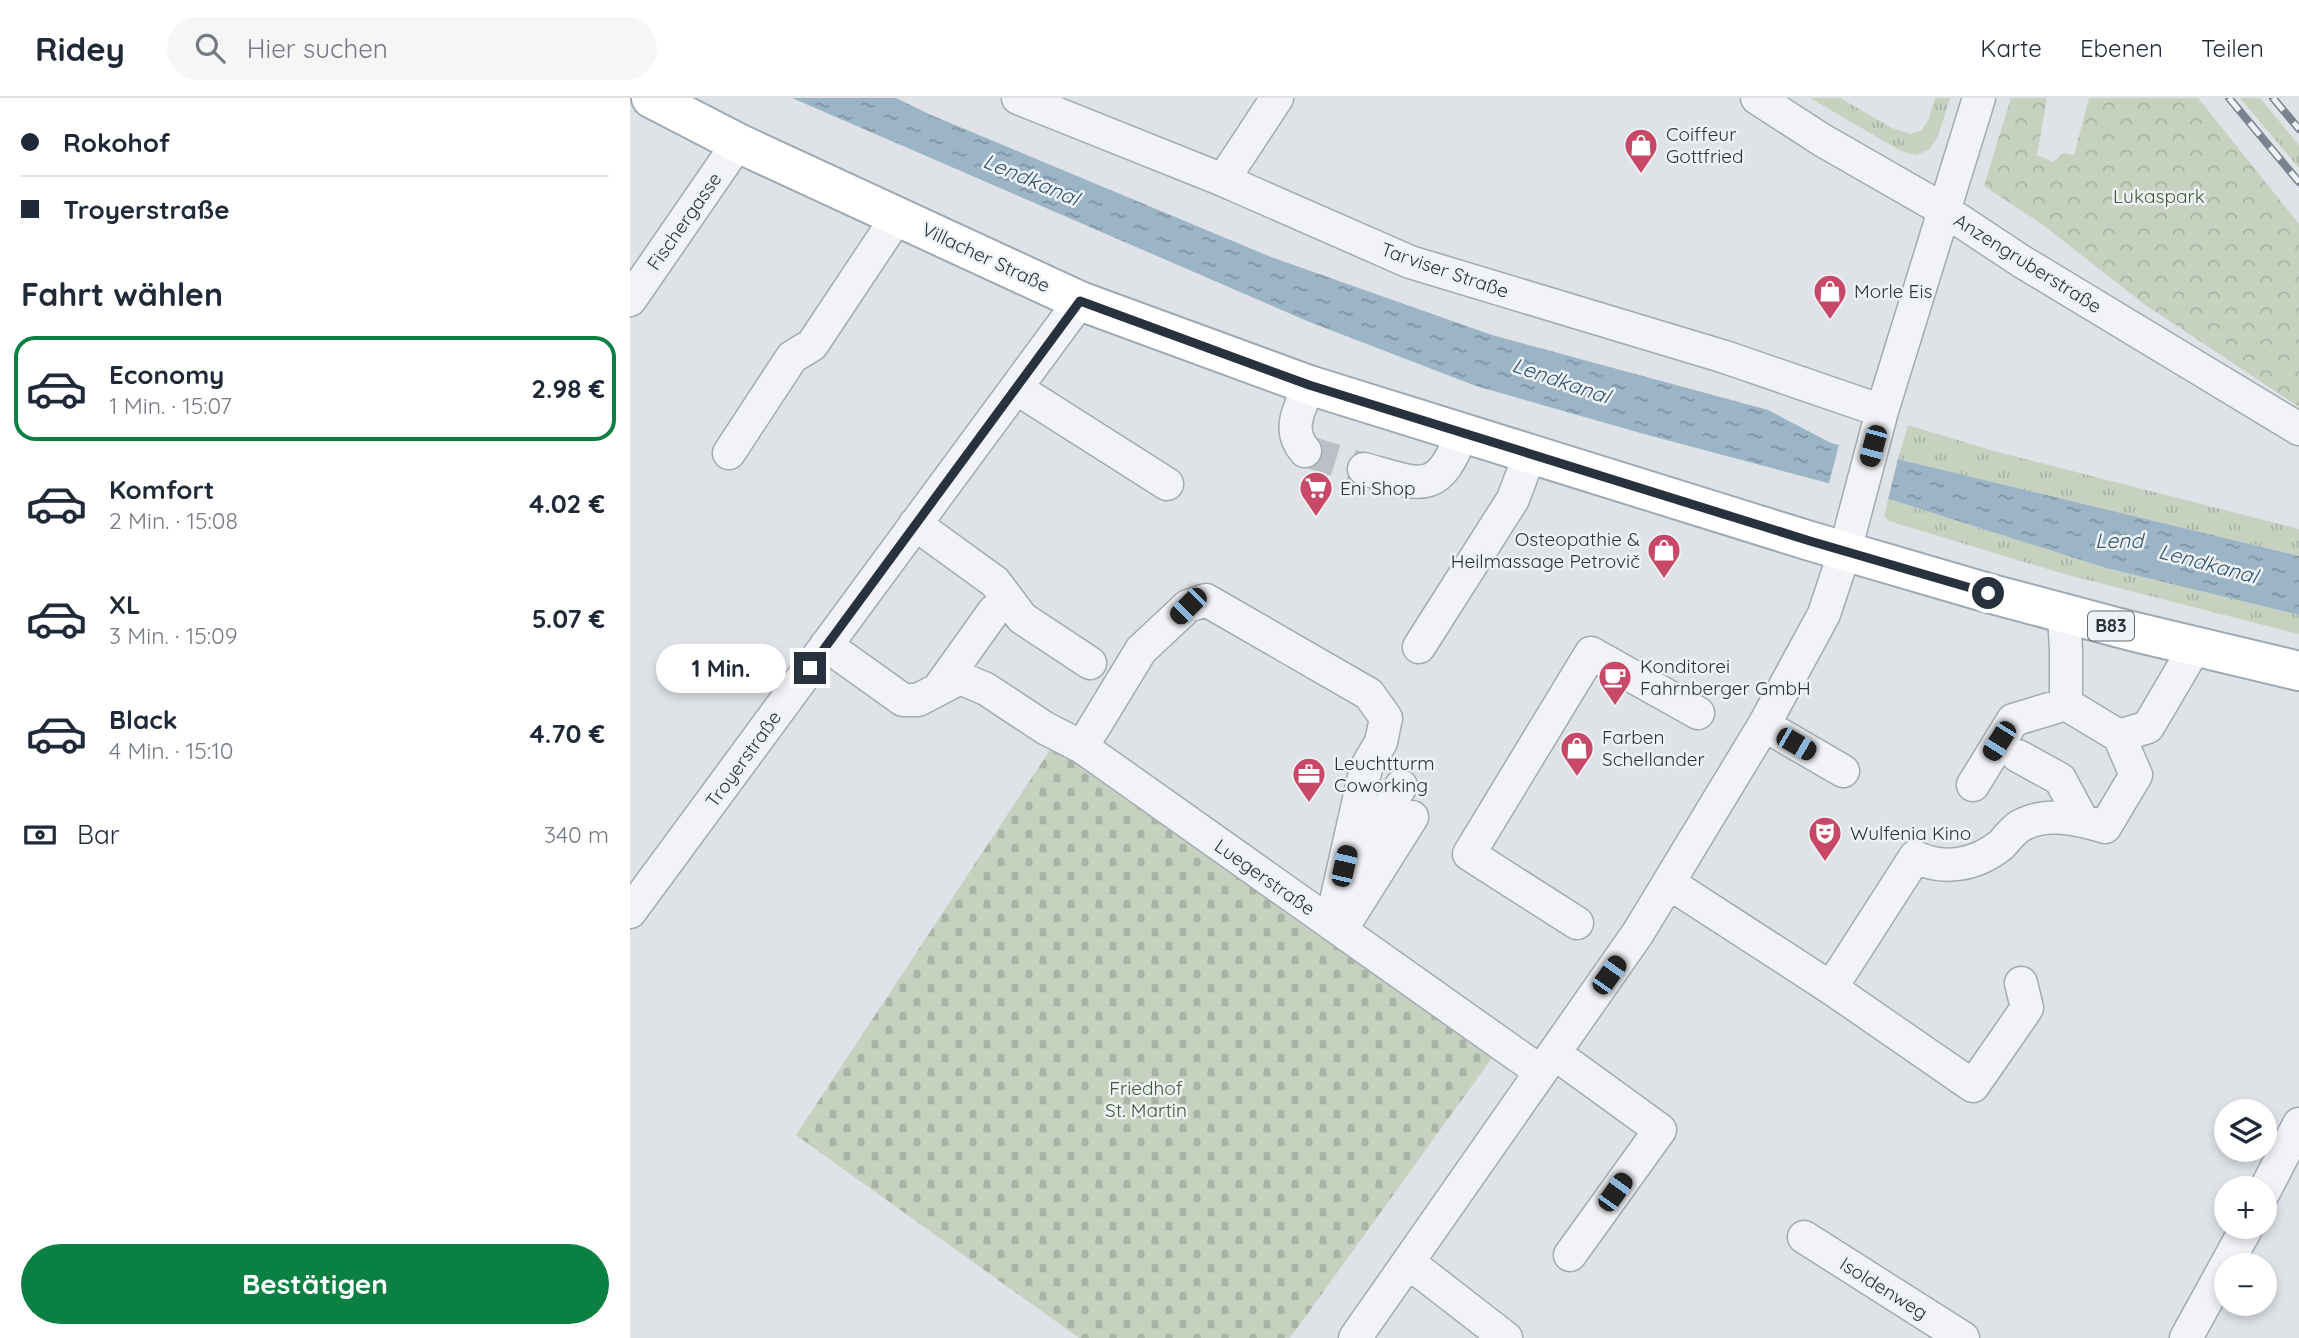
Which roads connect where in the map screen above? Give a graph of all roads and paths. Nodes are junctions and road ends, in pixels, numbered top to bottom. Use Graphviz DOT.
graph roads {
  1 [pos="651,98"];
  2 [pos="1018,98"];
  3 [pos="1276,98"];
  4 [pos="1758,98"];
  5 [pos="1979,98"];
  6 [pos="738,143"];
  7 [pos="1223,180"];
  8 [pos="1944,210"];
  9 [pos="897,217"];
  10 [pos="630,300"];
  11 [pos="1080,301"];
  12 [pos="1309,385"];
  13 [pos="1016,388"];
  14 [pos="1881,417"];
  15 [pos="2299,429"];
  16 [pos="1462,433"];
  17 [pos="1305,452"];
  18 [pos="729,453"];
  19 [pos="1530,454"];
  20 [pos="1364,469"];
  21 [pos="1167,484"];
  22 [pos="915,524"];
  23 [pos="1845,551"];
  24 [pos="2064,613"];
  25 [pos="997,616"];
  26 [pos="826,645"];
  27 [pos="1419,647"];
  28 [pos="2195,647"];
  29 [pos="1090,663"];
  30 [pos="2299,671"];
  31 [pos="950,683"];
  32 [pos="2066,704"];
  33 [pos="1698,713"];
  34 [pos="1764,725"];
  35 [pos="2119,736"];
  36 [pos="1082,747"];
  37 [pos="2018,756"];
  38 [pos="1843,771"];
  39 [pos="1973,785"];
  40 [pos="1401,786"];
  41 [pos="1412,817"];
  42 [pos="2082,820"];
  43 [pos="1668,883"];
  44 [pos="1339,888"];
  45 [pos="630,912"];
  46 [pos="1577,923"];
  47 [pos="1336,927"];
  48 [pos="2021,983"];
  49 [pos="1831,988"];
  50 [pos="1548,1063"];
  51 [pos="2299,1124"];
  52 [pos="2272,1176"];
  53 [pos="1804,1237"];
  54 [pos="2240,1239"];
  55 [pos="1570,1255"];
  56 [pos="1408,1262"];
  57 [pos="1355,1338"];
  58 [pos="1506,1338"];
  59 [pos="1963,1338"];
  60 [pos="2186,1338"];
  1 -- 6 [label="main road, Villacher Straße / B83"];
  2 -- 7 [label="street, Tarviser Straße"];
  3 -- 7 [label="street"];
  4 -- 8 [label="street, Anzengruberstraße"];
  5 -- 8 [label="street"];
  6 -- 9 [label="main road, Villacher Straße / B83"];
  6 -- 10 [label="street, Fischergasse"];
  7 -- 14 [label="street, Tarviser Straße"];
  8 -- 14 [label="street"];
  8 -- 15 [label="street, Anzengruberstraße"];
  9 -- 11 [label="main road, Villacher Straße / B83"];
  9 -- 18 [label="street"];
  11 -- 12 [label="main road, Villacher Straße / B83"];
  11 -- 13 [label="street, Troyerstraße"];
  12 -- 16 [label="main road, Villacher Straße / B83"];
  12 -- 17 [label="street"];
  13 -- 21 [label="street"];
  13 -- 22 [label="street, Troyerstraße"];
  14 -- 23 [label="street"];
  16 -- 19 [label="main road, Villacher Straße / B83"];
  16 -- 20 [label="street"];
  19 -- 23 [label="main road, Villacher Straße / B83"];
  19 -- 27 [label="street"];
  22 -- 26 [label="street, Troyerstraße"];
  22 -- 29 [label="street"];
  23 -- 24 [label="main road, Villacher Straße / B83"];
  23 -- 34 [label="street"];
  24 -- 28 [label="main road, Villacher Straße / B83"];
  24 -- 32 [label="street"];
  25 -- 31 [label="street"];
  26 -- 31 [label="street"];
  26 -- 45 [label="street, Troyerstraße"];
  28 -- 30 [label="main road, Villacher Straße / B83"];
  28 -- 35 [label="street"];
  31 -- 36 [label="street, Luegerstraße"];
  32 -- 35 [label="street"];
  32 -- 39 [label="street"];
  33 -- 46 [label="street"];
  34 -- 38 [label="street"];
  34 -- 43 [label="street"];
  35 -- 42 [label="street"];
  36 -- 44 [label="street"];
  36 -- 47 [label="street, Luegerstraße"];
  37 -- 42 [label="street"];
  40 -- 44 [label="street"];
  41 -- 47 [label="street"];
  42 -- 49 [label="street"];
  43 -- 49 [label="street"];
  43 -- 50 [label="street"];
  44 -- 47 [label="street"];
  47 -- 50 [label="street, Luegerstraße"];
  48 -- 49 [label="street"];
  50 -- 55 [label="street, Luegerstraße"];
  50 -- 56 [label="street"];
  51 -- 52 [label="street"];
  53 -- 59 [label="street, Isoldenweg"];
  54 -- 60 [label="street"];
  56 -- 57 [label="street"];
  56 -- 58 [label="street"];
}
